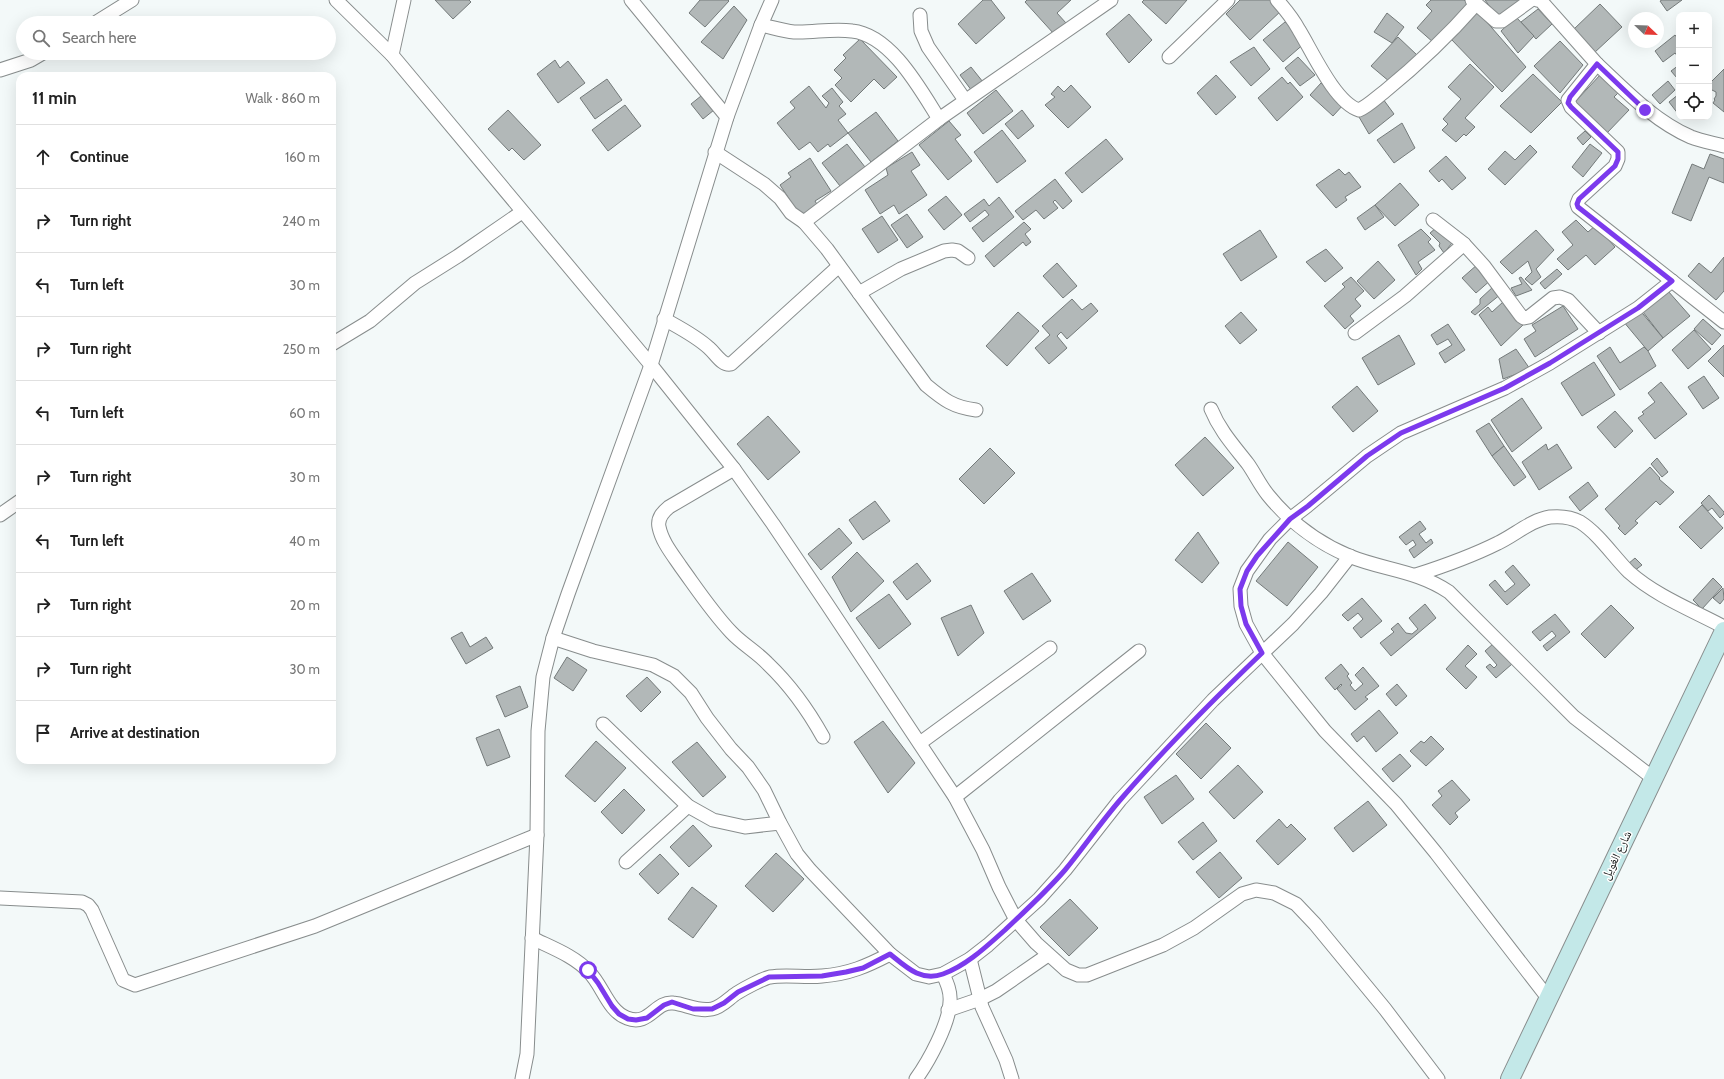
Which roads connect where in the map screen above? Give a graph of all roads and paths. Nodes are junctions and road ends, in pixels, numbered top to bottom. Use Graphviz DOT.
graph roads {
  1 [pos="132,0"];
  2 [pos="336,0"];
  3 [pos="404,0"];
  4 [pos="631,0"];
  5 [pos="772,0"];
  6 [pos="1111,0"];
  7 [pos="1228,0"];
  8 [pos="1277,0"];
  9 [pos="1531,0"];
  10 [pos="1537,0"];
  11 [pos="1474,2"];
  12 [pos="920,15"];
  13 [pos="106,16"];
  14 [pos="761,25"];
  15 [pos="392,55"];
  16 [pos="1169,57"];
  17 [pos="31,60"];
  18 [pos="1597,64"];
  19 [pos="0,70"];
  20 [pos="965,100"];
  21 [pos="727,118"];
  22 [pos="939,119"];
  23 [pos="1724,146"];
  24 [pos="716,152"];
  25 [pos="522,212"];
  26 [pos="1433,220"];
  27 [pos="804,222"];
  28 [pos="1464,244"];
  29 [pos="968,258"];
  30 [pos="839,266"];
  31 [pos="1672,281"];
  32 [pos="859,293"];
  33 [pos="664,319"];
  34 [pos="1724,322"];
  35 [pos="1599,333"];
  36 [pos="1355,334"];
  37 [pos="336,342"];
  38 [pos="651,365"];
  39 [pos="1211,409"];
  40 [pos="976,410"];
  41 [pos="734,469"];
  42 [pos="16,504"];
  43 [pos="0,515"];
  44 [pos="1290,519"];
  45 [pos="1350,556"];
  46 [pos="1416,575"];
  47 [pos="1724,626"];
  48 [pos="1724,631"];
  49 [pos="553,638"];
  50 [pos="1050,648"];
  51 [pos="1140,651"];
  52 [pos="1262,653"];
  53 [pos="603,724"];
  54 [pos="823,737"];
  55 [pos="920,743"];
  56 [pos="1653,778"];
  57 [pos="955,797"];
  58 [pos="688,806"];
  59 [pos="780,823"];
  60 [pos="537,835"];
  61 [pos="626,862"];
  62 [pos="0,898"];
  63 [pos="1016,920"];
  64 [pos="532,938"];
  65 [pos="890,954"];
  66 [pos="1048,955"];
  67 [pos="970,959"];
  68 [pos="943,974"];
  69 [pos="1548,998"];
  70 [pos="980,999"];
  71 [pos="948,1010"];
  72 [pos="522,1079"];
  73 [pos="916,1079"];
  74 [pos="1012,1079"];
  75 [pos="1438,1079"];
  76 [pos="1510,1079"];
  1 -- 13 [label="street"];
  2 -- 15 [label="street"];
  3 -- 15 [label="street"];
  4 -- 21 [label="street"];
  5 -- 14 [label="street"];
  6 -- 20 [label="street"];
  7 -- 16 [label="street"];
  8 -- 11 [label="street"];
  9 -- 11 [label="street"];
  10 -- 18 [label="street"];
  12 -- 20 [label="street"];
  14 -- 21 [label="street"];
  14 -- 22 [label="street"];
  15 -- 25 [label="street"];
  17 -- 19 [label="street"];
  18 -- 23 [label="street"];
  18 -- 31 [label="street"];
  20 -- 22 [label="street"];
  21 -- 24 [label="street"];
  22 -- 27 [label="street"];
  24 -- 27 [label="street"];
  24 -- 33 [label="street"];
  25 -- 37 [label="street"];
  25 -- 38 [label="street"];
  26 -- 28 [label="street"];
  27 -- 30 [label="street"];
  28 -- 35 [label="street"];
  28 -- 36 [label="street"];
  29 -- 32 [label="street"];
  30 -- 32 [label="street"];
  30 -- 33 [label="street"];
  31 -- 34 [label="street"];
  31 -- 35 [label="street"];
  32 -- 40 [label="street"];
  33 -- 38 [label="street"];
  35 -- 44 [label="street"];
  38 -- 41 [label="street"];
  38 -- 49 [label="street"];
  39 -- 44 [label="street"];
  41 -- 54 [label="street"];
  41 -- 55 [label="street"];
  42 -- 43 [label="street"];
  44 -- 45 [label="street"];
  44 -- 52 [label="street"];
  45 -- 46 [label="street"];
  45 -- 52 [label="street"];
  46 -- 47 [label="street"];
  46 -- 56 [label="street"];
  48 -- 56 [label="street, شارع الغويل"];
  49 -- 59 [label="street"];
  49 -- 60 [label="street"];
  50 -- 55 [label="street"];
  51 -- 57 [label="street"];
  52 -- 63 [label="street"];
  52 -- 69 [label="street"];
  53 -- 58 [label="street"];
  55 -- 57 [label="street"];
  56 -- 69 [label="street, شارع الغويل"];
  57 -- 63 [label="street"];
  58 -- 59 [label="street"];
  58 -- 61 [label="street"];
  59 -- 65 [label="street"];
  60 -- 62 [label="street"];
  60 -- 64 [label="street"];
  63 -- 66 [label="street"];
  63 -- 67 [label="street"];
  64 -- 65 [label="street"];
  64 -- 72 [label="street"];
  65 -- 68 [label="street"];
  66 -- 70 [label="street"];
  66 -- 75 [label="street"];
  67 -- 68 [label="street"];
  67 -- 70 [label="street"];
  68 -- 71 [label="street"];
  69 -- 76 [label="street, شارع الغويل"];
  70 -- 71 [label="street"];
  70 -- 74 [label="street"];
  71 -- 73 [label="street"];
}
